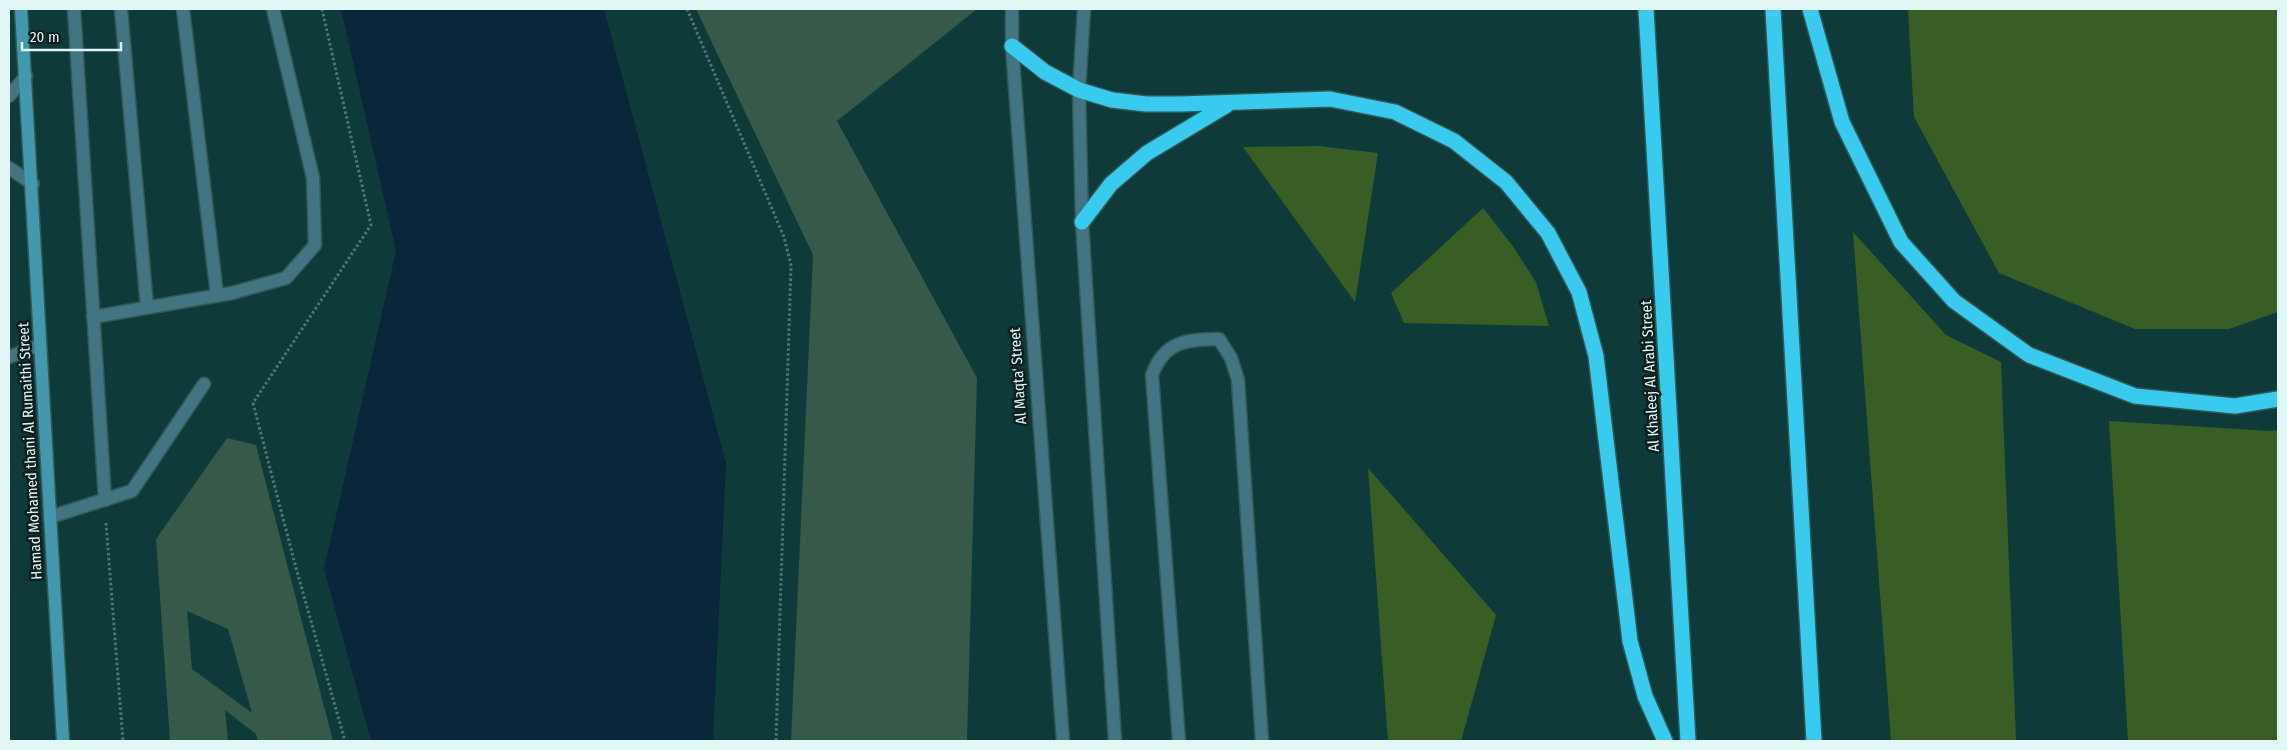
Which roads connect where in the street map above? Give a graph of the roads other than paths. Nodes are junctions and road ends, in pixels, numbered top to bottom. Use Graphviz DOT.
graph roads {
  1 [pos="21,9"];
  2 [pos="74,9"];
  3 [pos="121,9"];
  4 [pos="183,9"];
  5 [pos="273,9"];
  6 [pos="1012,9"];
  7 [pos="1084,9"];
  8 [pos="1646,9"];
  9 [pos="1773,9"];
  10 [pos="1810,9"];
  11 [pos="1012,46"];
  12 [pos="26,76"];
  13 [pos="1079,90"];
  14 [pos="9,96"];
  15 [pos="1230,104"];
  16 [pos="9,168"];
  17 [pos="33,184"];
  18 [pos="1082,222"];
  19 [pos="217,295"];
  20 [pos="147,307"];
  21 [pos="93,316"];
  22 [pos="40,344"];
  23 [pos="9,357"];
  24 [pos="204,384"];
  25 [pos="2278,399"];
  26 [pos="105,500"];
  27 [pos="50,517"];
  28 [pos="63,741"];
  29 [pos="1063,741"];
  30 [pos="1115,741"];
  31 [pos="1179,741"];
  32 [pos="1262,741"];
  33 [pos="1665,741"];
  34 [pos="1688,741"];
  35 [pos="1814,741"];
  1 -- 12 [label="main road, Hamad Mohamed thani Al Rumaithi Street"];
  2 -- 21 [label="street"];
  3 -- 20 [label="street"];
  4 -- 19 [label="street"];
  5 -- 19 [label="street"];
  6 -- 11 [label="street, Al Maqta' Street"];
  7 -- 13 [label="street"];
  8 -- 34 [label="highway, Al Khaleej Al Arabi Street"];
  9 -- 35 [label="highway"];
  10 -- 25 [label="highway"];
  11 -- 13 [label="highway"];
  11 -- 29 [label="street, Al Maqta' Street"];
  12 -- 14 [label="street"];
  12 -- 17 [label="main road, Hamad Mohamed thani Al Rumaithi Street"];
  13 -- 15 [label="highway"];
  13 -- 18 [label="street"];
  15 -- 18 [label="highway"];
  15 -- 33 [label="highway"];
  16 -- 17 [label="street"];
  17 -- 22 [label="main road, Hamad Mohamed thani Al Rumaithi Street"];
  18 -- 30 [label="street"];
  19 -- 20 [label="street"];
  20 -- 21 [label="street"];
  21 -- 26 [label="street"];
  22 -- 23 [label="street"];
  22 -- 27 [label="main road, Hamad Mohamed thani Al Rumaithi Street"];
  24 -- 26 [label="street"];
  26 -- 27 [label="street"];
  27 -- 28 [label="main road, Hamad Mohamed thani Al Rumaithi Street"];
  31 -- 32 [label="street"];
}
